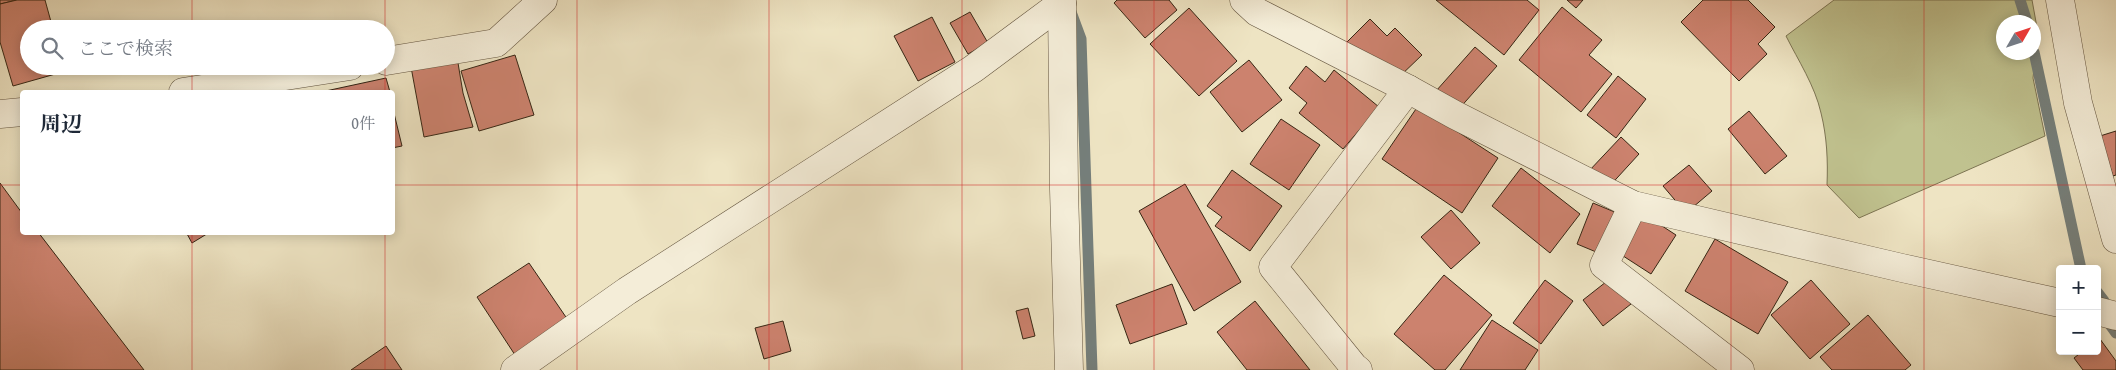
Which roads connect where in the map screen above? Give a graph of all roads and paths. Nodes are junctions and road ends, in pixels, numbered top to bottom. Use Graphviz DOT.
graph roads {
  1 [pos="543,0"];
  2 [pos="1244,0"];
  3 [pos="2060,0"];
  4 [pos="1061,1"];
  5 [pos="395,59"];
  6 [pos="292,75"];
  7 [pos="1408,89"];
  8 [pos="195,90"];
  9 [pos="20,112"];
  10 [pos="0,114"];
  11 [pos="1633,205"];
  12 [pos="2116,239"];
  13 [pos="2056,302"];
  14 [pos="2101,313"];
  15 [pos="2116,316"];
  16 [pos="515,370"];
  17 [pos="1068,370"];
  18 [pos="1358,370"];
  19 [pos="1740,370"];
  1 -- 5 [label="street"];
  2 -- 7 [label="street"];
  3 -- 12 [label="street"];
  4 -- 16 [label="street"];
  4 -- 17 [label="street"];
  6 -- 8 [label="street"];
  7 -- 11 [label="street"];
  7 -- 18 [label="street"];
  9 -- 10 [label="street"];
  11 -- 13 [label="street"];
  11 -- 19 [label="street"];
  14 -- 15 [label="street"];
}
